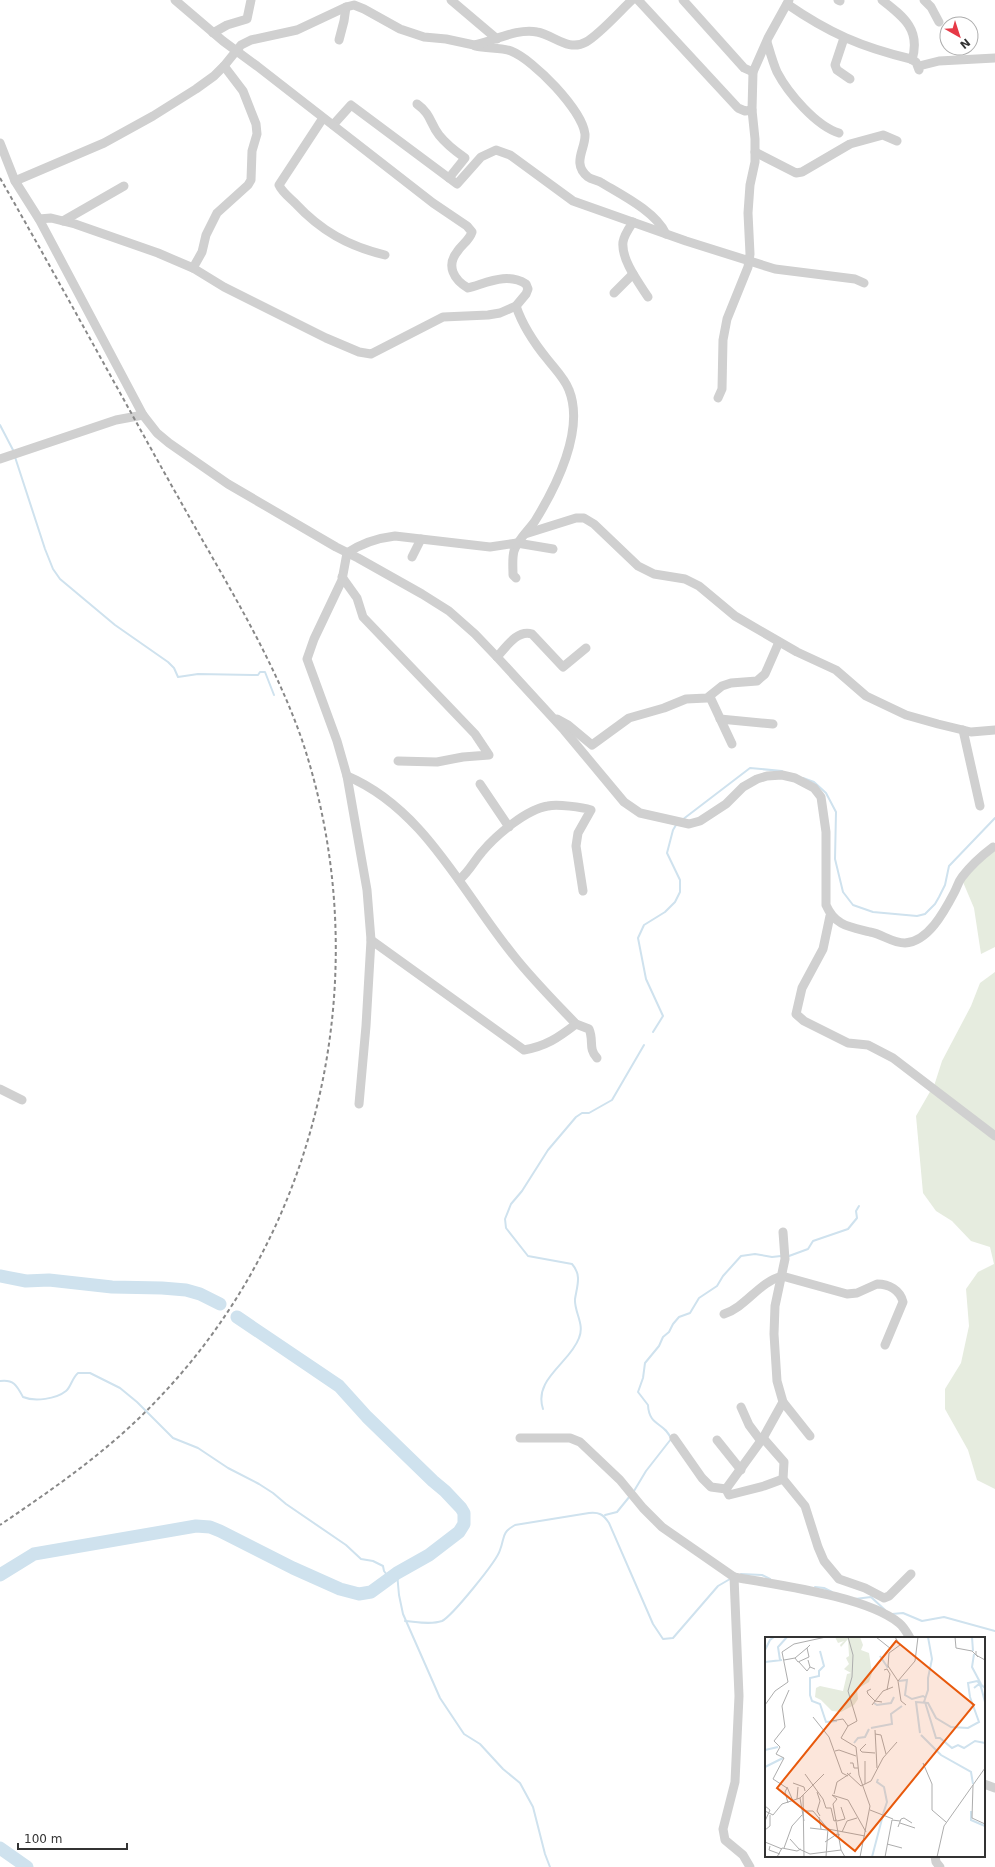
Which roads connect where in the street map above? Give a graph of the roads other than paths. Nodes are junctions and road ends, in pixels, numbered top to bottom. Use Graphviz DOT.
graph roads {
  1 [pos="175,0"];
  2 [pos="251,0"];
  3 [pos="451,0"];
  4 [pos="632,0"];
  5 [pos="638,0"];
  6 [pos="683,0"];
  7 [pos="882,0"];
  8 [pos="924,0"];
  9 [pos="788,2"];
  10 [pos="350,4"];
  11 [pos="939,22"];
  12 [pos="213,33"];
  13 [pos="844,38"];
  14 [pos="496,39"];
  15 [pos="339,40"];
  16 [pos="767,42"];
  17 [pos="474,45"];
  18 [pos="235,50"];
  19 [pos="995,58"];
  20 [pos="917,65"];
  21 [pos="224,66"];
  22 [pos="753,72"];
  23 [pos="850,79"];
  24 [pos="417,104"];
  25 [pos="752,110"];
  26 [pos="323,118"];
  27 [pos="333,125"];
  28 [pos="839,133"];
  29 [pos="898,141"];
  30 [pos="0,143"];
  31 [pos="755,152"];
  32 [pos="449,178"];
  33 [pos="15,181"];
  34 [pos="124,186"];
  35 [pos="63,221"];
  36 [pos="632,222"];
  37 [pos="42,225"];
  38 [pos="666,234"];
  39 [pos="385,255"];
  40 [pos="749,261"];
  41 [pos="193,268"];
  42 [pos="633,274"];
  43 [pos="864,283"];
  44 [pos="614,293"];
  45 [pos="648,297"];
  46 [pos="516,306"];
  47 [pos="718,398"];
  48 [pos="143,415"];
  49 [pos="0,459"];
  50 [pos="525,534"];
  51 [pos="421,539"];
  52 [pos="517,543"];
  53 [pos="553,549"];
  54 [pos="347,553"];
  55 [pos="412,557"];
  56 [pos="342,577"];
  57 [pos="516,578"];
  58 [pos="779,642"];
  59 [pos="586,648"];
  60 [pos="497,657"];
  61 [pos="710,697"];
  62 [pos="551,716"];
  63 [pos="720,719"];
  64 [pos="773,724"];
  65 [pos="963,730"];
  66 [pos="995,730"];
  67 [pos="732,744"];
  68 [pos="398,761"];
  69 [pos="347,776"];
  70 [pos="480,784"];
  71 [pos="980,806"];
  72 [pos="510,827"];
  73 [pos="993,848"];
  74 [pos="459,880"];
  75 [pos="583,891"];
  76 [pos="830,916"];
  77 [pos="372,940"];
  78 [pos="576,1024"];
  79 [pos="598,1058"];
  80 [pos="0,1089"];
  81 [pos="22,1100"];
  82 [pos="359,1104"];
  83 [pos="995,1136"];
  84 [pos="783,1232"];
  85 [pos="782,1276"];
  86 [pos="724,1314"];
  87 [pos="885,1345"];
  88 [pos="783,1402"];
  89 [pos="741,1407"];
  90 [pos="810,1436"];
  91 [pos="520,1438"];
  92 [pos="674,1438"];
  93 [pos="717,1440"];
  94 [pos="762,1440"];
  95 [pos="741,1470"];
  96 [pos="783,1479"];
  97 [pos="726,1489"];
  98 [pos="911,1574"];
  99 [pos="734,1577"];
  100 [pos="909,1637"];
  101 [pos="985,1784"];
  102 [pos="995,1788"];
  103 [pos="935,1857"];
  104 [pos="750,1867"];
  105 [pos="940,1867"];
  1 -- 12 [label="street"];
  2 -- 12 [label="street"];
  3 -- 14 [label="street"];
  4 -- 14 [label="street"];
  5 -- 25 [label="street"];
  6 -- 22 [label="street"];
  7 -- 20 [label="street"];
  8 -- 11 [label="street"];
  9 -- 13 [label="street"];
  9 -- 16 [label="street"];
  10 -- 15 [label="street"];
  10 -- 17 [label="street"];
  10 -- 18 [label="street"];
  12 -- 18 [label="street"];
  13 -- 20 [label="street"];
  13 -- 23 [label="street"];
  14 -- 17 [label="street"];
  16 -- 22 [label="street"];
  16 -- 28 [label="street"];
  17 -- 38 [label="street"];
  18 -- 21 [label="street"];
  18 -- 26 [label="street"];
  19 -- 20 [label="street"];
  21 -- 33 [label="street"];
  21 -- 41 [label="street"];
  22 -- 25 [label="street"];
  24 -- 32 [label="street"];
  25 -- 31 [label="street"];
  26 -- 27 [label="street"];
  26 -- 39 [label="street"];
  27 -- 32 [label="street"];
  27 -- 46 [label="street"];
  29 -- 31 [label="street"];
  30 -- 33 [label="street"];
  31 -- 40 [label="street"];
  32 -- 36 [label="street"];
  33 -- 37 [label="street"];
  34 -- 35 [label="street"];
  35 -- 37 [label="street"];
  35 -- 41 [label="street"];
  36 -- 38 [label="street"];
  36 -- 42 [label="street"];
  37 -- 48 [label="street"];
  38 -- 40 [label="street"];
  40 -- 43 [label="street"];
  40 -- 47 [label="street"];
  41 -- 46 [label="street"];
  42 -- 44 [label="street"];
  42 -- 45 [label="street"];
  46 -- 50 [label="street"];
  48 -- 49 [label="street"];
  48 -- 54 [label="street"];
  50 -- 52 [label="street"];
  50 -- 58 [label="street"];
  51 -- 52 [label="street"];
  51 -- 54 [label="street"];
  51 -- 55 [label="street"];
  52 -- 53 [label="street"];
  52 -- 57 [label="street"];
  54 -- 56 [label="street"];
  54 -- 60 [label="street"];
  56 -- 68 [label="street"];
  56 -- 69 [label="street"];
  58 -- 61 [label="street"];
  58 -- 65 [label="street"];
  59 -- 60 [label="street"];
  60 -- 62 [label="street"];
  61 -- 62 [label="street"];
  61 -- 63 [label="street"];
  62 -- 76 [label="street"];
  63 -- 64 [label="street"];
  63 -- 67 [label="street"];
  65 -- 66 [label="street"];
  65 -- 71 [label="street"];
  69 -- 74 [label="street"];
  69 -- 77 [label="street"];
  70 -- 72 [label="street"];
  72 -- 74 [label="street"];
  72 -- 75 [label="street"];
  73 -- 76 [label="street"];
  74 -- 78 [label="street"];
  76 -- 83 [label="street"];
  77 -- 78 [label="street"];
  77 -- 82 [label="street"];
  78 -- 79 [label="street"];
  80 -- 81 [label="street"];
  84 -- 85 [label="street"];
  85 -- 86 [label="street"];
  85 -- 87 [label="street"];
  85 -- 88 [label="street"];
  88 -- 90 [label="street"];
  88 -- 94 [label="street"];
  89 -- 94 [label="street"];
  91 -- 99 [label="street"];
  92 -- 97 [label="street"];
  93 -- 95 [label="street"];
  94 -- 95 [label="street"];
  94 -- 96 [label="street"];
  95 -- 97 [label="street"];
  96 -- 97 [label="street"];
  96 -- 98 [label="street"];
  99 -- 100 [label="street"];
  99 -- 104 [label="street"];
  101 -- 102 [label="street"];
  103 -- 105 [label="street"];
}
